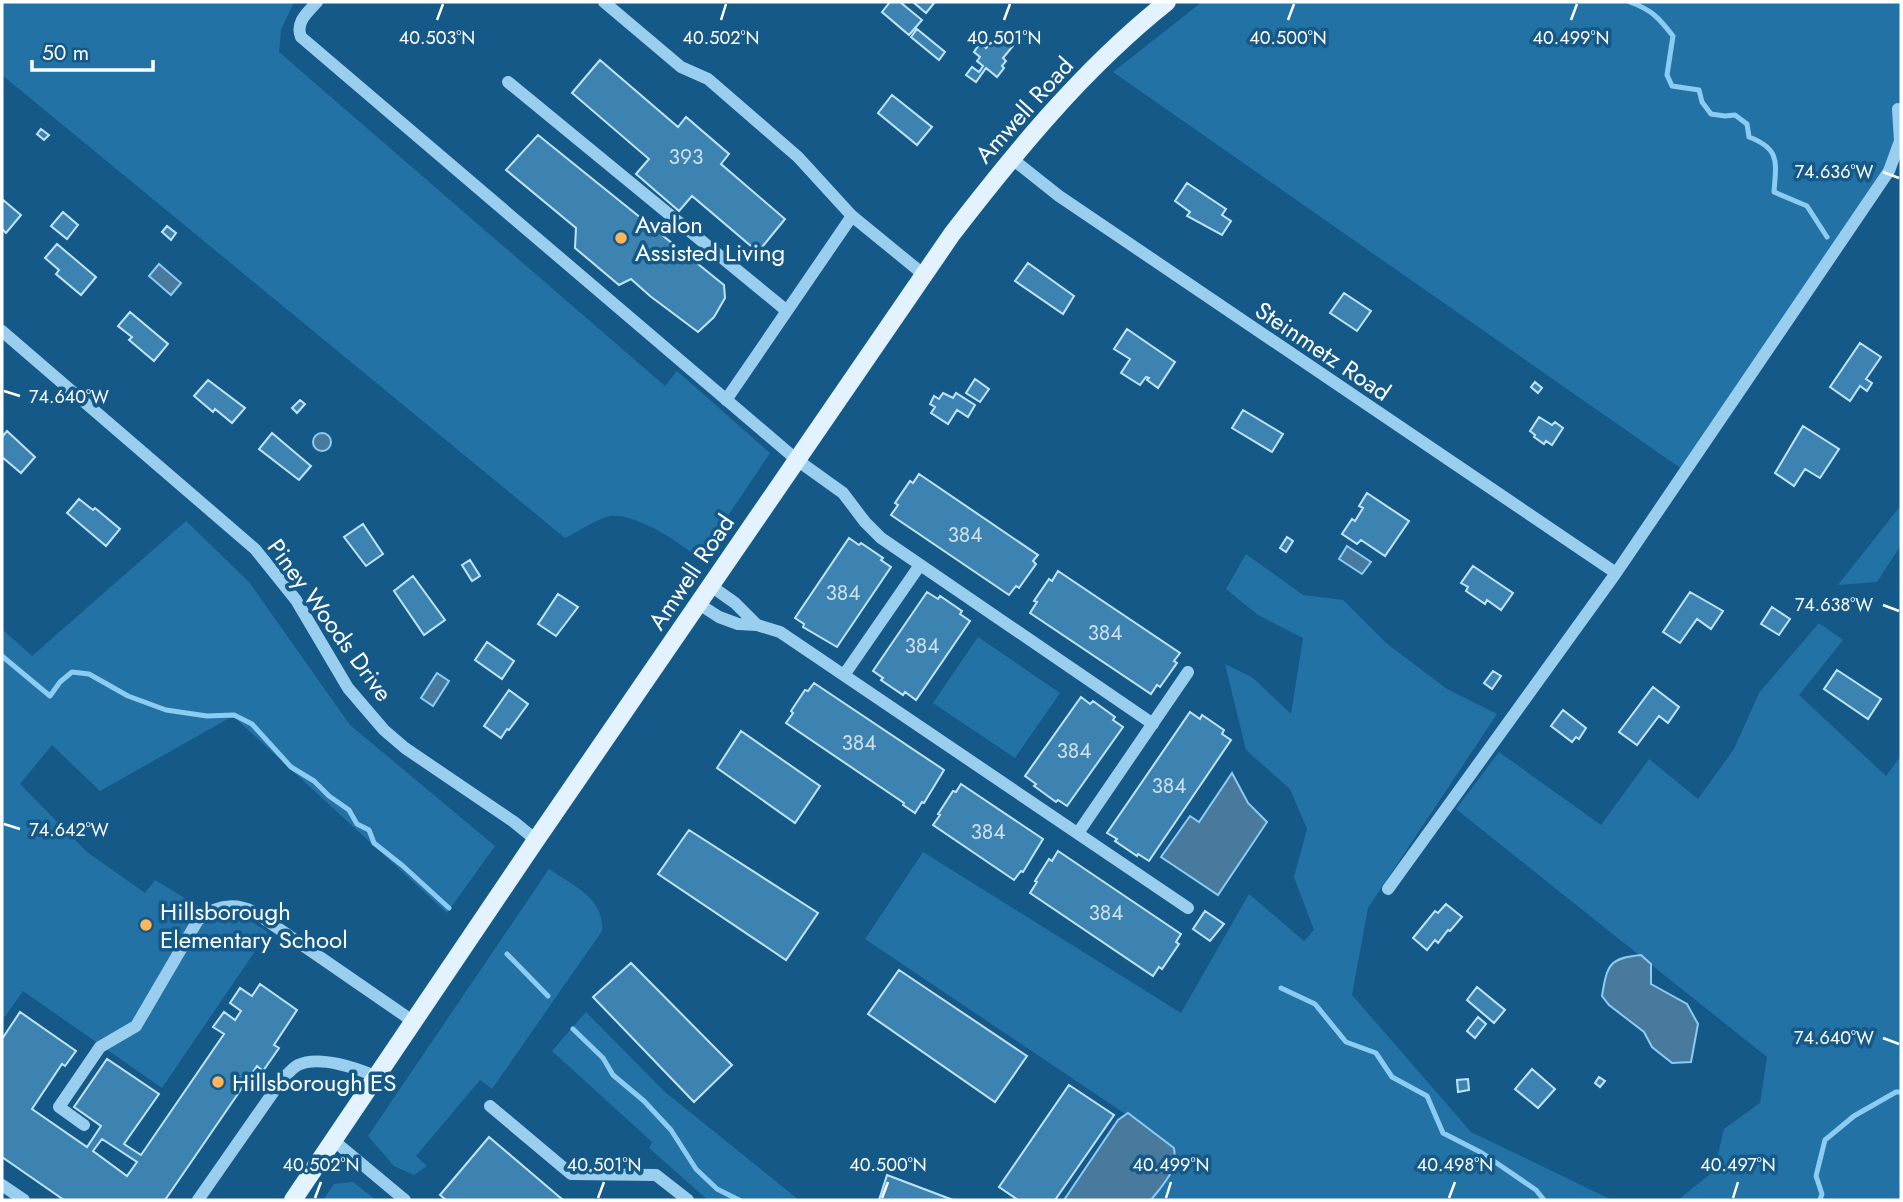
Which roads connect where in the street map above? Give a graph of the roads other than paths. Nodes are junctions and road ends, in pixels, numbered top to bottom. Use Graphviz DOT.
graph roads {
  1 [pos="317,2"];
  2 [pos="604,2"];
  3 [pos="1164,3"];
  4 [pos="508,82"];
  5 [pos="1898,109"];
  6 [pos="1011,158"];
  7 [pos="852,216"];
  8 [pos="923,274"];
  9 [pos="787,311"];
  10 [pos="2,331"];
  11 [pos="726,400"];
  12 [pos="797,460"];
  13 [pos="920,565"];
  14 [pos="1615,573"];
  15 [pos="711,586"];
  16 [pos="699,604"];
  17 [pos="757,625"];
  18 [pos="1188,672"];
  19 [pos="844,675"];
  20 [pos="1153,724"];
  21 [pos="1078,833"];
  22 [pos="536,840"];
  23 [pos="1388,889"];
  24 [pos="1188,908"];
  25 [pos="414,1022"];
  26 [pos="377,1076"];
  27 [pos="490,1106"];
  28 [pos="84,1125"];
  29 [pos="333,1140"];
  30 [pos="2,1185"];
  31 [pos="24,1200"];
  32 [pos="198,1200"];
  33 [pos="293,1200"];
  34 [pos="405,1200"];
  35 [pos="688,1200"];
  1 -- 11 [label="street"];
  2 -- 7 [label="street"];
  3 -- 6 [label="main road, Amwell Road"];
  4 -- 9 [label="street"];
  5 -- 14 [label="street"];
  6 -- 8 [label="main road, Amwell Road"];
  6 -- 14 [label="street, Steinmetz Road"];
  7 -- 8 [label="street"];
  7 -- 9 [label="street"];
  8 -- 12 [label="main road, Amwell Road"];
  9 -- 11 [label="street"];
  10 -- 22 [label="street, Piney Woods Drive"];
  11 -- 12 [label="street"];
  12 -- 13 [label="street"];
  12 -- 15 [label="main road, Amwell Road"];
  13 -- 19 [label="street"];
  13 -- 20 [label="street"];
  14 -- 23 [label="street"];
  15 -- 16 [label="main road, Amwell Road"];
  15 -- 17 [label="street"];
  16 -- 17 [label="street"];
  16 -- 22 [label="main road, Amwell Road"];
  17 -- 19 [label="street"];
  18 -- 20 [label="street"];
  19 -- 21 [label="street"];
  20 -- 21 [label="street"];
  21 -- 24 [label="street"];
  22 -- 25 [label="main road, Amwell Road"];
  25 -- 26 [label="main road, Amwell Road"];
  25 -- 28 [label="street"];
  26 -- 29 [label="main road, Amwell Road"];
  26 -- 32 [label="street"];
  27 -- 35 [label="street"];
  29 -- 33 [label="main road, Amwell Road"];
  29 -- 34 [label="street"];
  30 -- 31 [label="street"];
}
